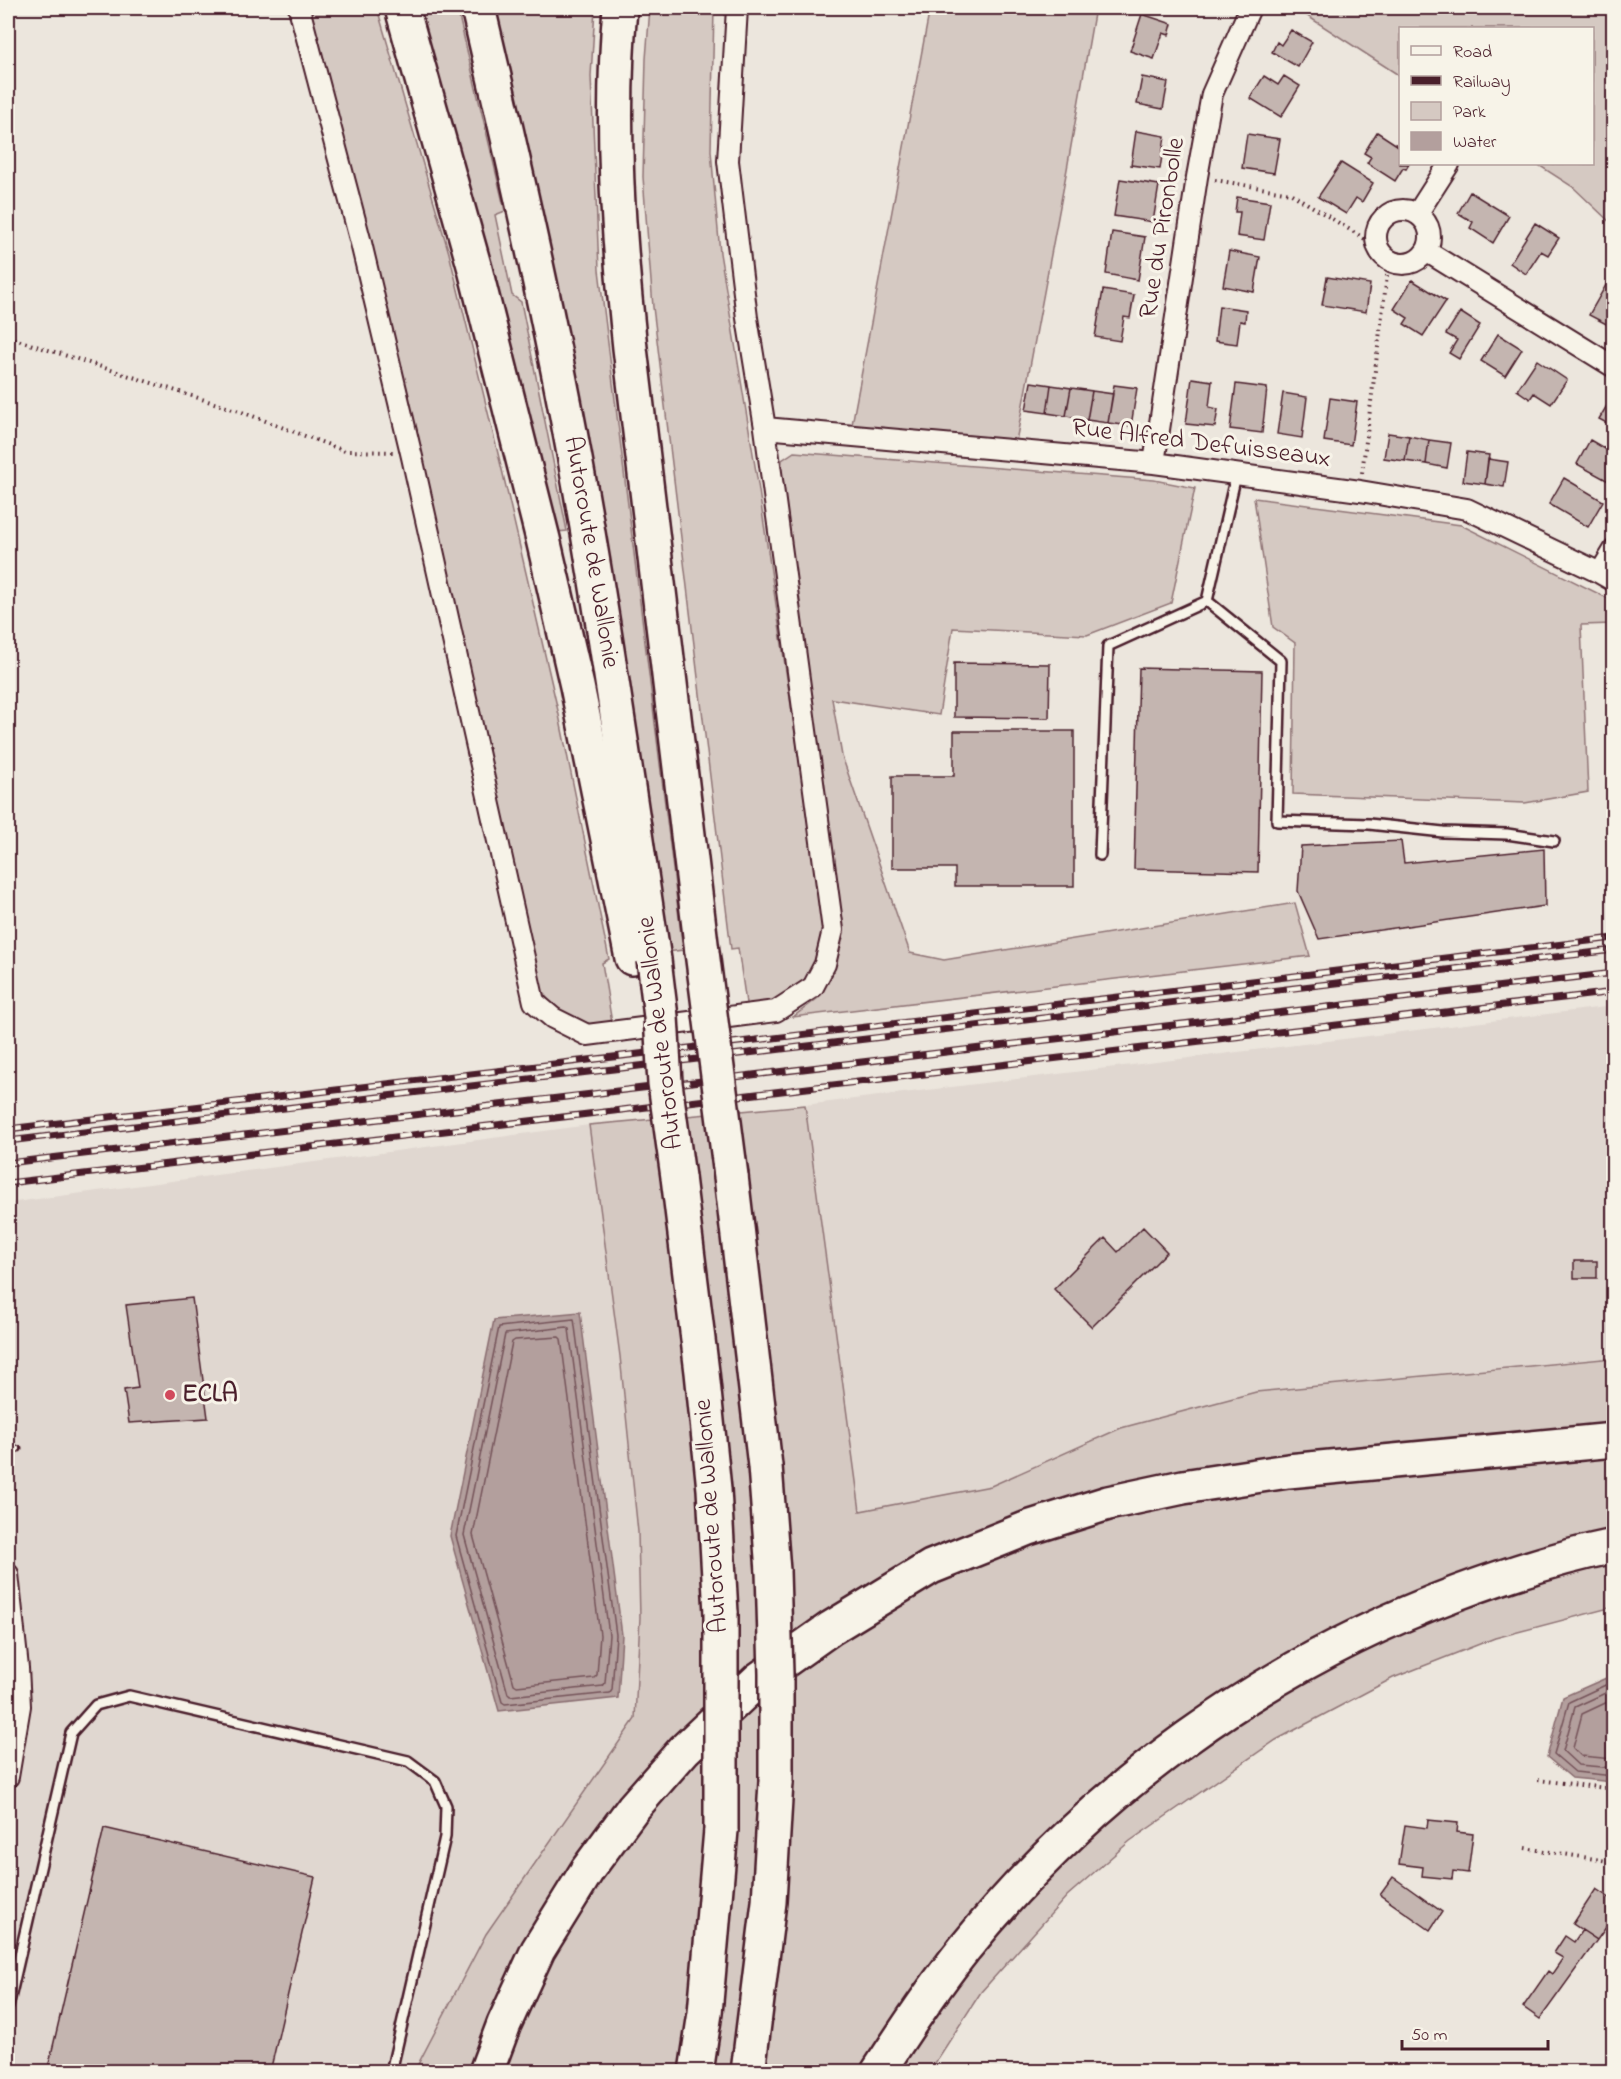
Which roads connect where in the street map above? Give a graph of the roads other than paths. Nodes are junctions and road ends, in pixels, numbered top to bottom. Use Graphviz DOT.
graph roads {
  1 [pos="299,8"];
  2 [pos="402,8"];
  3 [pos="478,8"];
  4 [pos="620,8"];
  5 [pos="737,8"];
  6 [pos="1250,8"];
  7 [pos="1448,165"];
  8 [pos="1417,214"];
  9 [pos="1426,251"];
  10 [pos="1614,367"];
  11 [pos="765,428"];
  12 [pos="1154,463"];
  13 [pos="1236,475"];
  14 [pos="1614,550"];
  15 [pos="1607,577"];
  16 [pos="1206,602"];
  17 [pos="1554,841"];
  18 [pos="1100,855"];
  19 [pos="643,959"];
  20 [pos="1614,1440"];
  21 [pos="1614,1546"];
  22 [pos="8,1574"];
  23 [pos="8,1777"];
  24 [pos="8,2007"];
  25 [pos="391,2072"];
  26 [pos="486,2072"];
  27 [pos="696,2072"];
  28 [pos="748,2072"];
  29 [pos="878,2072"];
  1 -- 11 [label="street"];
  2 -- 19 [label="highway"];
  3 -- 19 [label="highway, Autoroute de Wallonie"];
  4 -- 28 [label="highway, Autoroute de Wallonie, bridge"];
  5 -- 11 [label="street"];
  6 -- 12 [label="street, Rue du Pironbolle"];
  7 -- 8 [label="street"];
  8 -- 9 [label="street"];
  8 -- 9 [label="street"];
  9 -- 10 [label="street"];
  11 -- 12 [label="street, Rue Alfred Defuisseaux"];
  12 -- 13 [label="street, Rue Alfred Defuisseaux"];
  13 -- 15 [label="street, Rue Alfred Defuisseaux"];
  13 -- 16 [label="lane"];
  14 -- 15 [label="street"];
  16 -- 17 [label="lane"];
  16 -- 18 [label="lane"];
  19 -- 27 [label="highway, Autoroute de Wallonie, bridge"];
  20 -- 26 [label="highway"];
  21 -- 29 [label="highway"];
  22 -- 23 [label="street"];
  24 -- 25 [label="lane"];
}
